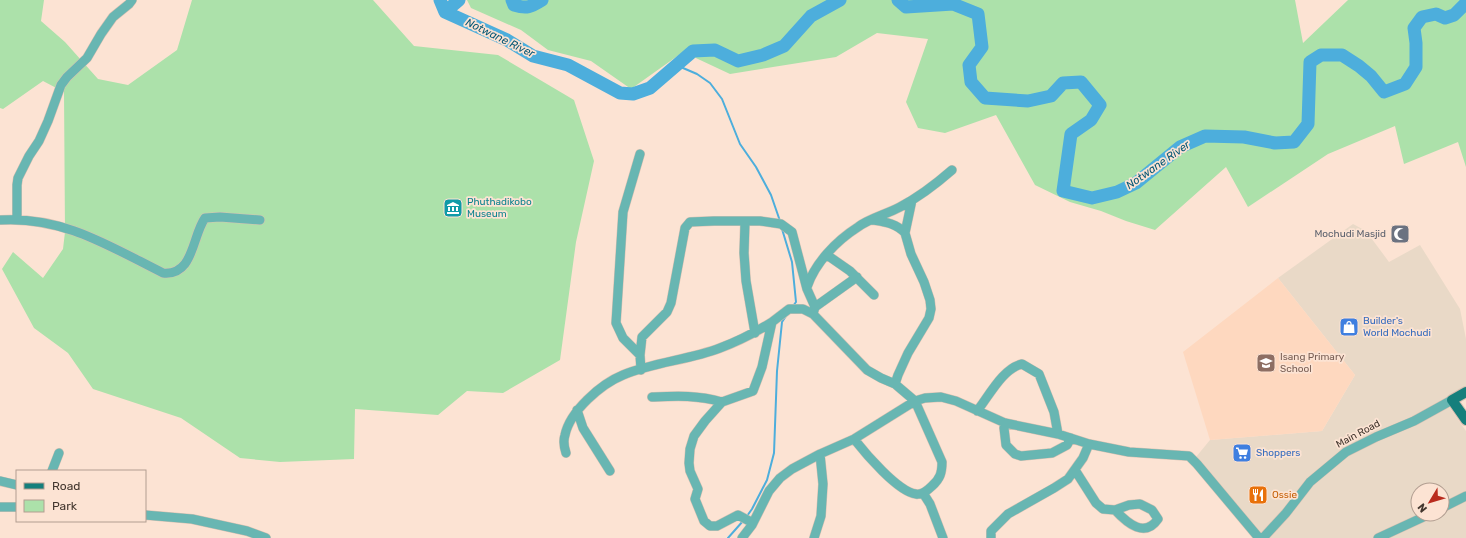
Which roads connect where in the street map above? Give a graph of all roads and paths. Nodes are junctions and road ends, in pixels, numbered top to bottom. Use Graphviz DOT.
graph roads {
  1 [pos="132,0"];
  2 [pos="640,154"];
  3 [pos="952,170"];
  4 [pos="912,200"];
  5 [pos="17,219"];
  6 [pos="0,220"];
  7 [pos="260,220"];
  8 [pos="872,220"];
  9 [pos="745,222"];
  10 [pos="905,233"];
  11 [pos="827,255"];
  12 [pos="857,277"];
  13 [pos="807,288"];
  14 [pos="874,294"];
  15 [pos="814,311"];
  16 [pos="772,322"];
  17 [pos="755,332"];
  18 [pos="640,354"];
  19 [pos="641,370"];
  20 [pos="895,384"];
  21 [pos="1466,392"];
  22 [pos="652,397"];
  23 [pos="1452,400"];
  24 [pos="722,402"];
  25 [pos="914,402"];
  26 [pos="578,410"];
  27 [pos="977,411"];
  28 [pos="1466,420"];
  29 [pos="1005,423"];
  30 [pos="1058,434"];
  31 [pos="1071,438"];
  32 [pos="854,439"];
  33 [pos="1089,444"];
  34 [pos="59,453"];
  35 [pos="566,453"];
  36 [pos="820,454"];
  37 [pos="52,470"];
  38 [pos="1075,470"];
  39 [pos="610,471"];
  40 [pos="0,482"];
  41 [pos="16,485"];
  42 [pos="923,493"];
  43 [pos="1466,496"];
  44 [pos="1450,504"];
  45 [pos="0,507"];
  46 [pos="16,507"];
  47 [pos="1115,510"];
  48 [pos="146,515"];
  49 [pos="747,519"];
  50 [pos="1413,522"];
  51 [pos="991,535"];
  52 [pos="266,538"];
  53 [pos="742,538"];
  54 [pos="814,538"];
  55 [pos="943,538"];
  56 [pos="984,538"];
  57 [pos="1259,538"];
  58 [pos="1263,538"];
  59 [pos="1378,538"];
  1 -- 5 [label="street"];
  2 -- 18 [label="street"];
  3 -- 4 [label="street"];
  4 -- 8 [label="street"];
  4 -- 10 [label="street"];
  5 -- 6 [label="street"];
  5 -- 7 [label="street"];
  8 -- 10 [label="street"];
  8 -- 11 [label="street"];
  9 -- 13 [label="street"];
  9 -- 17 [label="street"];
  9 -- 18 [label="street"];
  10 -- 20 [label="street"];
  11 -- 12 [label="street"];
  11 -- 13 [label="street"];
  12 -- 14 [label="street"];
  12 -- 15 [label="street"];
  13 -- 15 [label="street"];
  15 -- 16 [label="street"];
  15 -- 20 [label="street"];
  16 -- 17 [label="street"];
  16 -- 24 [label="street"];
  17 -- 19 [label="street"];
  18 -- 19 [label="street"];
  19 -- 26 [label="street"];
  20 -- 25 [label="street"];
  21 -- 23 [label="main road, Main Road"];
  22 -- 24 [label="street"];
  23 -- 28 [label="main road"];
  23 -- 58 [label="street, Main Road"];
  24 -- 49 [label="street"];
  25 -- 27 [label="street"];
  25 -- 32 [label="street"];
  25 -- 42 [label="street"];
  26 -- 35 [label="street"];
  26 -- 39 [label="street"];
  27 -- 29 [label="street"];
  27 -- 30 [label="street"];
  29 -- 30 [label="street"];
  29 -- 31 [label="street"];
  30 -- 31 [label="street"];
  31 -- 33 [label="street"];
  32 -- 36 [label="street"];
  32 -- 42 [label="street"];
  33 -- 38 [label="street"];
  33 -- 57 [label="street"];
  34 -- 37 [label="street"];
  36 -- 49 [label="street"];
  36 -- 54 [label="street"];
  38 -- 47 [label="street"];
  38 -- 51 [label="street"];
  40 -- 41 [label="street"];
  42 -- 55 [label="street"];
  43 -- 44 [label="street"];
  45 -- 46 [label="street"];
  48 -- 52 [label="street"];
  49 -- 53 [label="street"];
  50 -- 59 [label="street"];
  51 -- 56 [label="street"];
}
